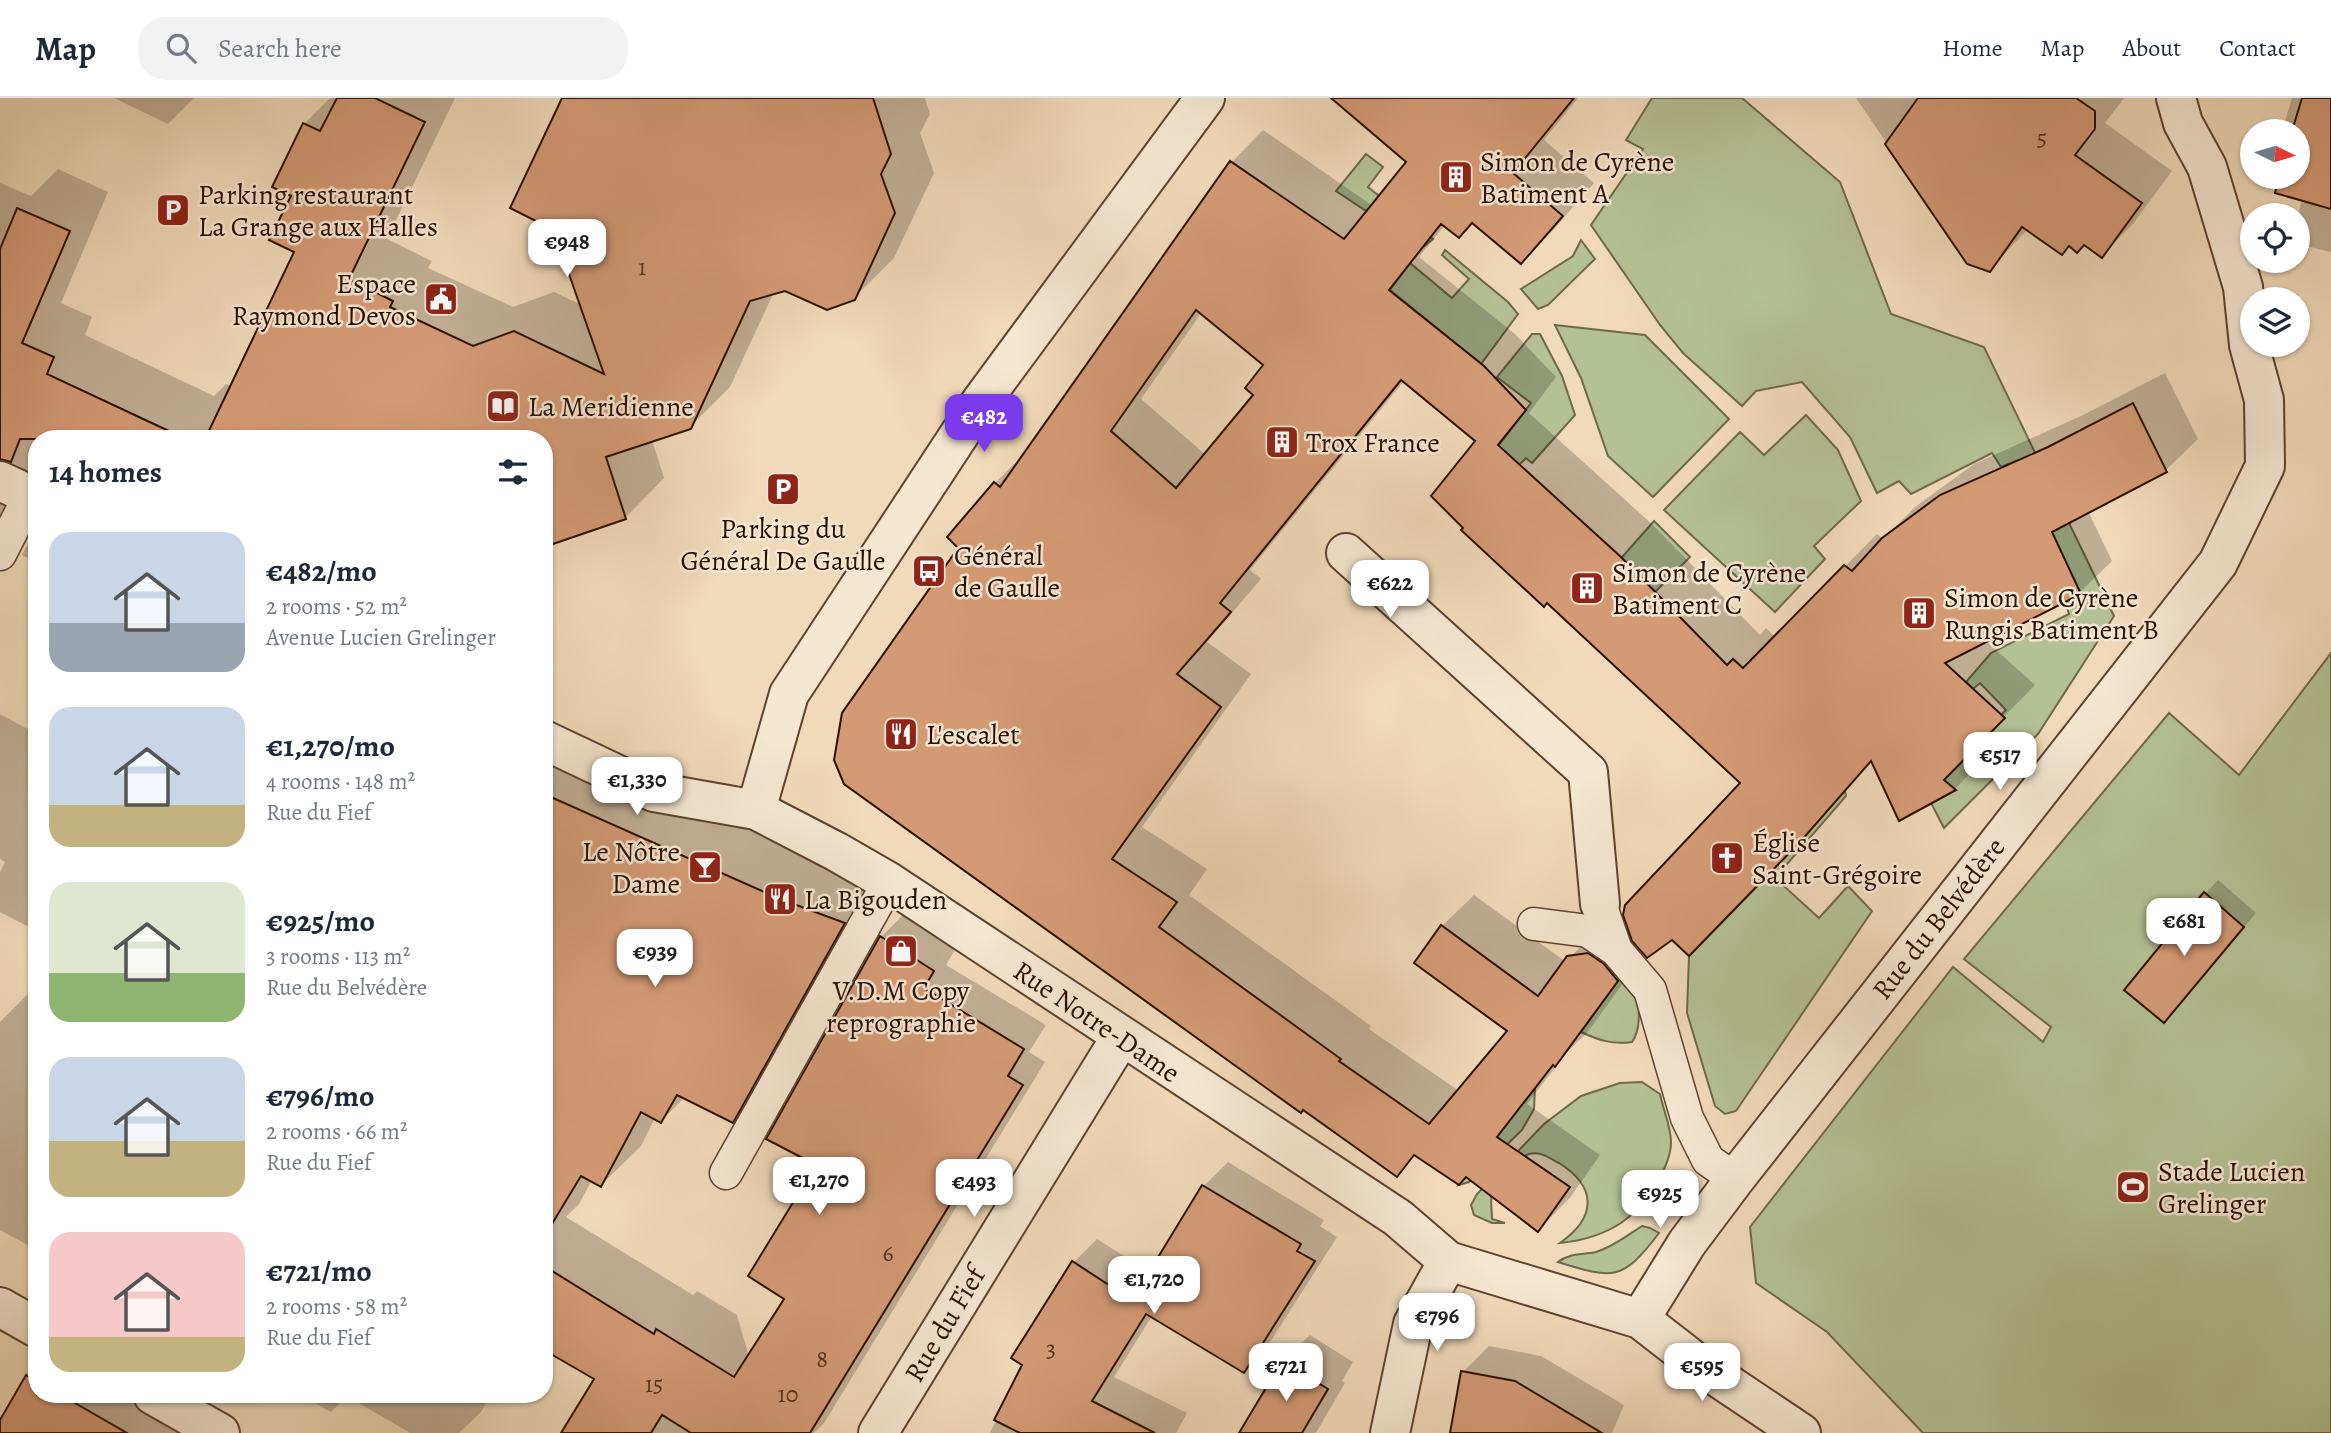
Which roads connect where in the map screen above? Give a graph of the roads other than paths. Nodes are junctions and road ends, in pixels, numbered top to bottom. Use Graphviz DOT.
graph roads {
  1 [pos="1205,98"];
  2 [pos="2176,98"];
  3 [pos="22,491"];
  4 [pos="1346,553"];
  5 [pos="0,554"];
  6 [pos="553,744"];
  7 [pos="756,810"];
  8 [pos="889,882"];
  9 [pos="1600,904"];
  10 [pos="1534,924"];
  11 [pos="1616,950"];
  12 [pos="1121,1037"];
  13 [pos="726,1172"];
  14 [pos="1735,1180"];
  15 [pos="1448,1261"];
  16 [pos="0,1307"];
  17 [pos="1640,1319"];
  18 [pos="28,1323"];
  19 [pos="167,1403"];
  20 [pos="220,1433"];
  21 [pos="878,1433"];
  22 [pos="1390,1433"];
  23 [pos="1801,1433"];
  1 -- 7 [label="street"];
  2 -- 14 [label="street, Rue du Belvédère"];
  3 -- 5 [label="lane"];
  4 -- 9 [label="street"];
  6 -- 7 [label="street, Rue Notre-Dame"];
  7 -- 8 [label="street, Rue Notre-Dame"];
  8 -- 12 [label="street, Rue Notre-Dame"];
  8 -- 13 [label="lane"];
  9 -- 11 [label="lane"];
  10 -- 11 [label="lane"];
  11 -- 14 [label="lane"];
  12 -- 15 [label="street, Rue Notre-Dame"];
  12 -- 21 [label="street, Rue du Fief"];
  14 -- 17 [label="street, Rue du Belvédère"];
  15 -- 17 [label="street, Rue Notre-Dame"];
  15 -- 22 [label="street"];
  16 -- 18 [label="street"];
  17 -- 23 [label="street"];
  19 -- 20 [label="street"];
}
